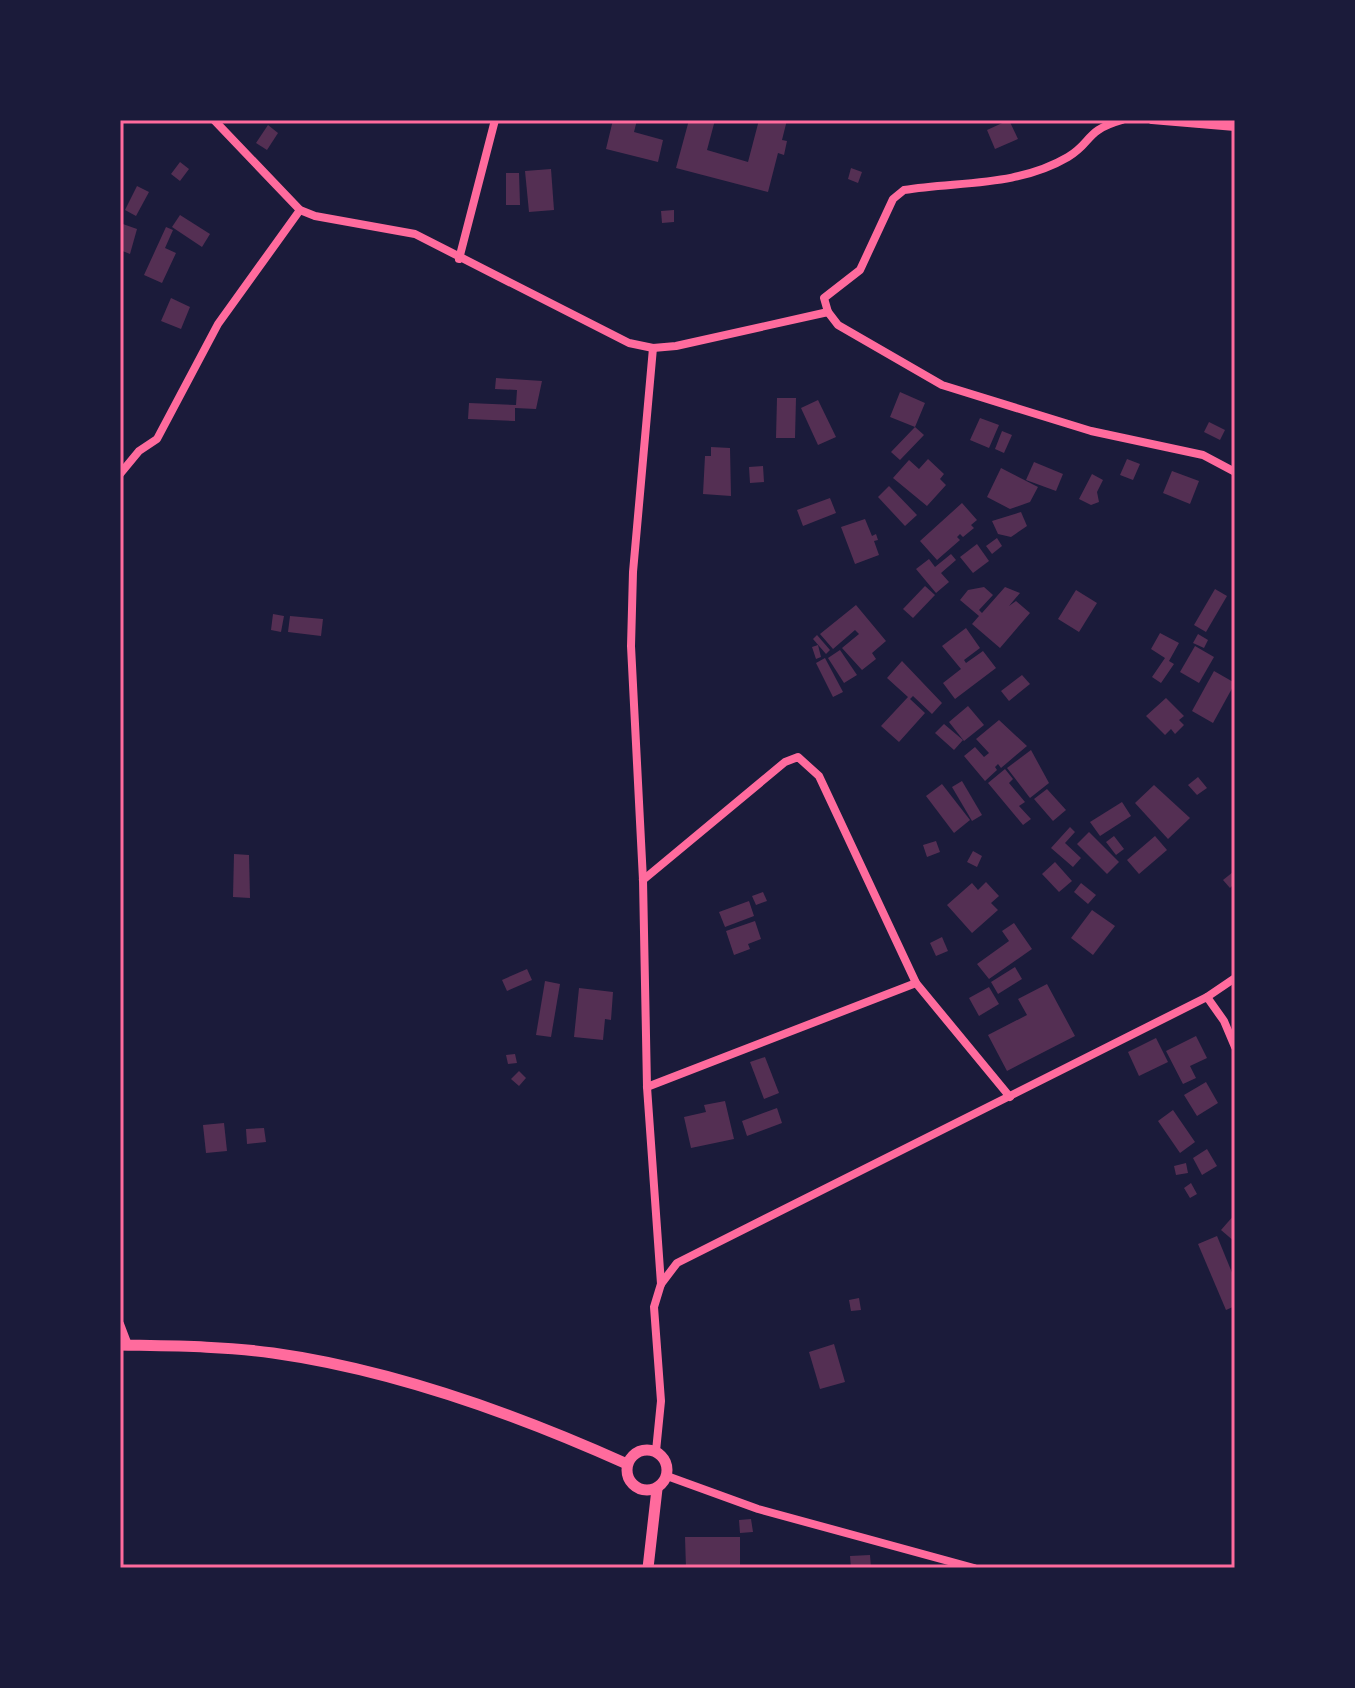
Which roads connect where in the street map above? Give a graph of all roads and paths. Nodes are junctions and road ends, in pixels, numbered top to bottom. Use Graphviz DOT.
graph roads {
  1 [pos="214,120"];
  2 [pos="495,120"];
  3 [pos="1122,120"];
  4 [pos="1152,120"];
  5 [pos="1235,127"];
  6 [pos="300,210"];
  7 [pos="459,259"];
  8 [pos="828,312"];
  9 [pos="653,348"];
  10 [pos="1235,472"];
  11 [pos="120,474"];
  12 [pos="643,880"];
  13 [pos="1235,978"];
  14 [pos="916,983"];
  15 [pos="1207,997"];
  16 [pos="1235,1047"];
  17 [pos="647,1087"];
  18 [pos="1010,1097"];
  19 [pos="661,1284"];
  20 [pos="120,1324"];
  21 [pos="124,1345"];
  22 [pos="656,1451"];
  23 [pos="627,1464"];
  24 [pos="667,1476"];
  25 [pos="657,1489"];
  26 [pos="648,1568"];
  27 [pos="974,1568"];
  1 -- 6 [label="street"];
  2 -- 7 [label="street"];
  3 -- 8 [label="street"];
  4 -- 5 [label="street"];
  6 -- 7 [label="street"];
  6 -- 11 [label="street"];
  7 -- 9 [label="street"];
  8 -- 9 [label="street"];
  8 -- 10 [label="street"];
  9 -- 12 [label="street"];
  12 -- 14 [label="street"];
  12 -- 17 [label="street"];
  13 -- 15 [label="street"];
  14 -- 17 [label="street"];
  14 -- 18 [label="street"];
  15 -- 16 [label="street"];
  15 -- 18 [label="street"];
  17 -- 19 [label="street"];
  18 -- 19 [label="street"];
  19 -- 22 [label="street"];
  20 -- 21 [label="street"];
  21 -- 23 [label="street"];
  22 -- 23 [label="street"];
  22 -- 24 [label="street"];
  23 -- 25 [label="street"];
  24 -- 25 [label="street"];
  24 -- 27 [label="street"];
  25 -- 26 [label="street"];
}
